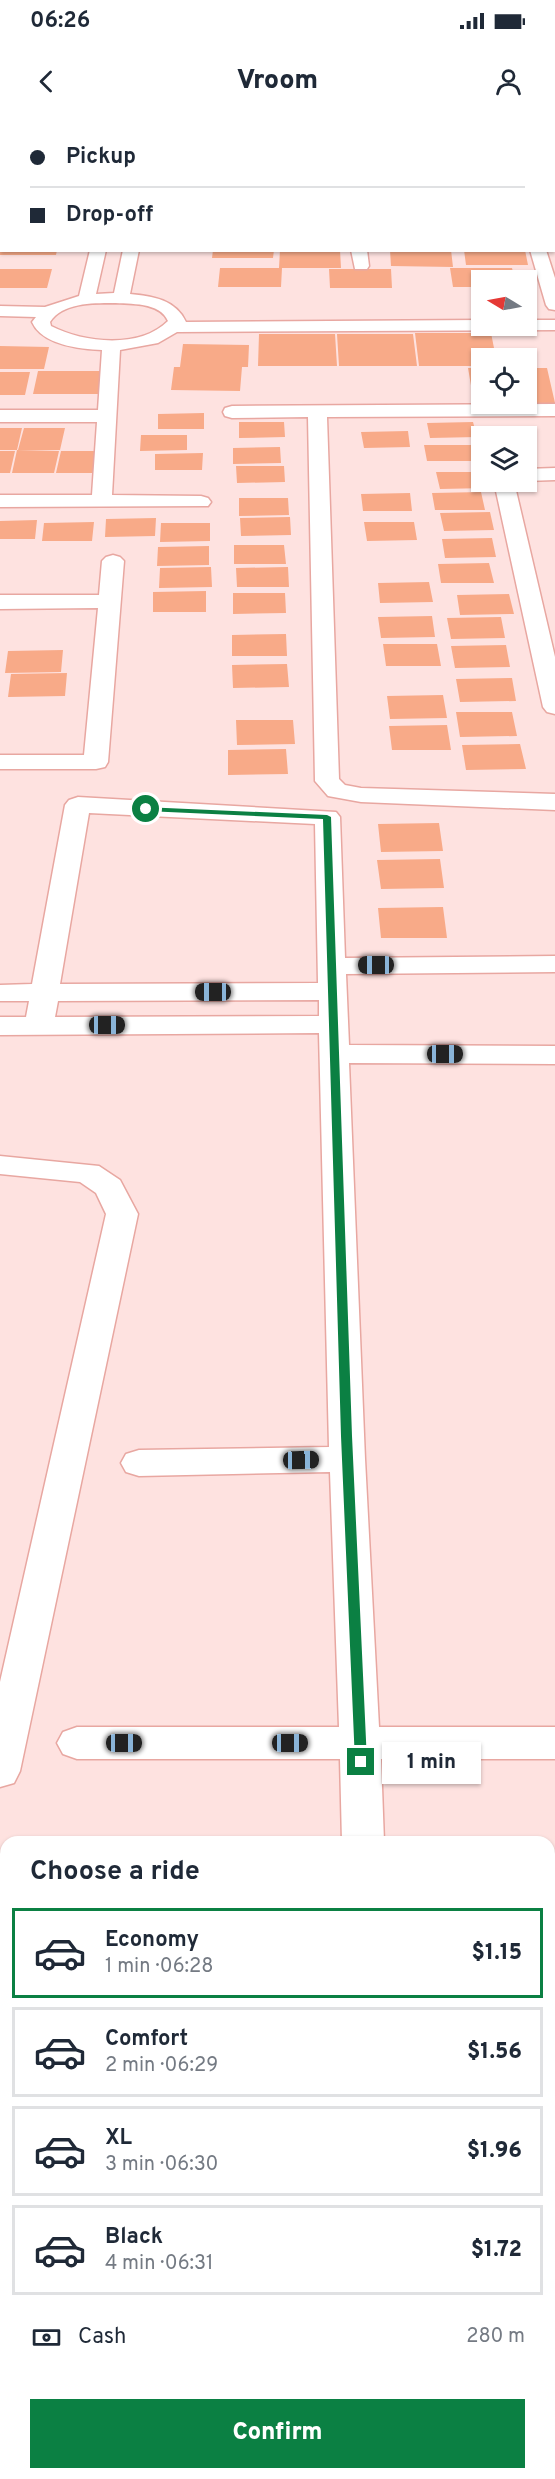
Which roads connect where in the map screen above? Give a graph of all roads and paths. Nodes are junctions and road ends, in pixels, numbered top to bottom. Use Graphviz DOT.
graph roads {
  1 [pos="98,252"];
  2 [pos="131,252"];
  3 [pos="539,252"];
  4 [pos="121,298"];
  5 [pos="86,300"];
  6 [pos="555,304"];
  7 [pos="0,311"];
  8 [pos="471,314"];
  9 [pos="537,314"];
  10 [pos="555,314"];
  11 [pos="45,317"];
  12 [pos="0,322"];
  13 [pos="175,322"];
  14 [pos="555,325"];
  15 [pos="111,345"];
  16 [pos="555,410"];
  17 [pos="232,412"];
  18 [pos="317,412"];
  19 [pos="0,416"];
  20 [pos="107,416"];
  21 [pos="555,474"];
  22 [pos="537,475"];
  23 [pos="506,492"];
  24 [pos="0,501"];
  25 [pos="102,501"];
  26 [pos="201,502"];
  27 [pos="113,561"];
  28 [pos="111,601"];
  29 [pos="0,602"];
  30 [pos="555,706"];
  31 [pos="0,762"];
  32 [pos="555,802"];
  33 [pos="555,964"];
  34 [pos="332,978"];
  35 [pos="0,993"];
  36 [pos="45,993"];
  37 [pos="0,1026"];
  38 [pos="39,1026"];
  39 [pos="334,1039"];
  40 [pos="555,1055"];
  41 [pos="0,1165"];
  42 [pos="347,1460"];
  43 [pos="139,1463"];
  44 [pos="360,1742"];
  45 [pos="77,1743"];
  46 [pos="555,1743"];
  47 [pos="0,1771"];
  48 [pos="363,1836"];
  1 -- 5 [label="street"];
  2 -- 4 [label="street"];
  3 -- 6 [label="street"];
  4 -- 5 [label="street"];
  4 -- 13 [label="street"];
  5 -- 11 [label="street"];
  7 -- 11 [label="street"];
  8 -- 13 [label="street"];
  9 -- 10 [label="street"];
  11 -- 12 [label="street"];
  11 -- 15 [label="street"];
  13 -- 14 [label="street"];
  13 -- 15 [label="street"];
  15 -- 20 [label="street"];
  16 -- 18 [label="street"];
  17 -- 18 [label="street"];
  18 -- 32 [label="street"];
  19 -- 20 [label="street"];
  20 -- 25 [label="street"];
  21 -- 22 [label="street"];
  23 -- 30 [label="street"];
  24 -- 25 [label="street"];
  25 -- 26 [label="street"];
  27 -- 28 [label="street"];
  28 -- 29 [label="street"];
  28 -- 31 [label="street"];
  33 -- 34 [label="street"];
  34 -- 36 [label="street"];
  34 -- 36 [label="street"];
  34 -- 39 [label="street"];
  35 -- 36 [label="street"];
  36 -- 38 [label="street"];
  37 -- 38 [label="street"];
  38 -- 39 [label="street"];
  39 -- 40 [label="street"];
  39 -- 42 [label="street"];
  41 -- 47 [label="street"];
  42 -- 43 [label="street"];
  42 -- 44 [label="street"];
  44 -- 45 [label="street"];
  44 -- 46 [label="street"];
  44 -- 48 [label="street"];
}
